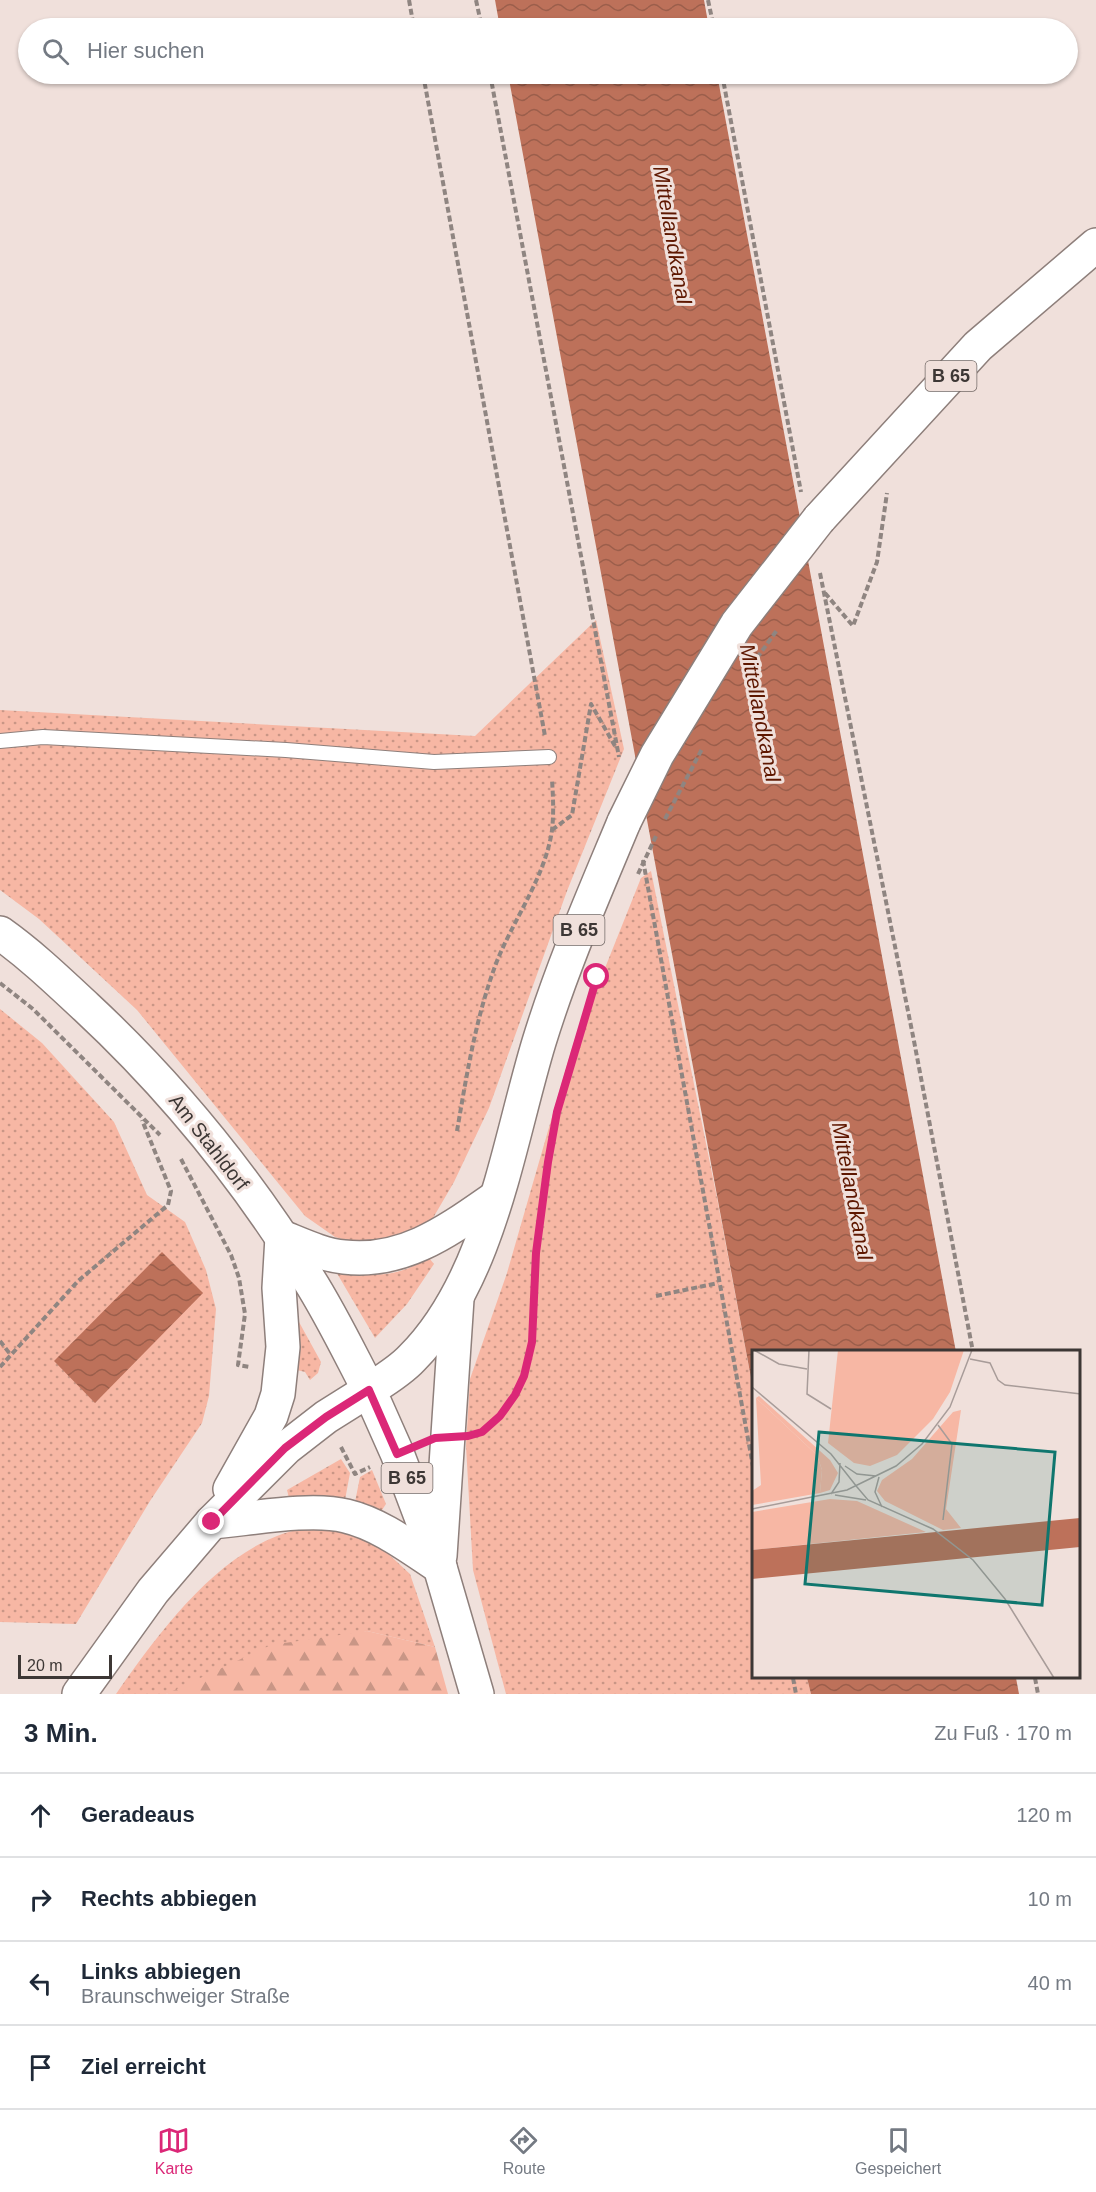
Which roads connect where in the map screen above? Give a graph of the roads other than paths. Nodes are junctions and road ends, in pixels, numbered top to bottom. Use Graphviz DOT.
graph roads {
  1 [pos="1096,246"];
  2 [pos="0,741"];
  3 [pos="549,757"];
  4 [pos="0,933"];
  5 [pos="495,1198"];
  6 [pos="282,1237"];
  7 [pos="457,1299"];
  8 [pos="369,1390"];
  9 [pos="212,1522"];
  10 [pos="440,1567"];
  11 [pos="79,1694"];
  12 [pos="477,1694"];
  1 -- 5 [label="main road, B 65, bridge"];
  2 -- 3 [label="lane"];
  4 -- 6 [label="main road, Am Stahldorf"];
  5 -- 6 [label="main road"];
  5 -- 7 [label="main road, B 65"];
  6 -- 8 [label="main road, Am Stahldorf"];
  6 -- 9 [label="main road"];
  7 -- 8 [label="main road, B 65"];
  7 -- 10 [label="main road, B 65"];
  8 -- 9 [label="main road"];
  8 -- 10 [label="main road, B 65"];
  9 -- 10 [label="main road"];
  9 -- 11 [label="main road"];
  10 -- 12 [label="main road, B 65"];
}
